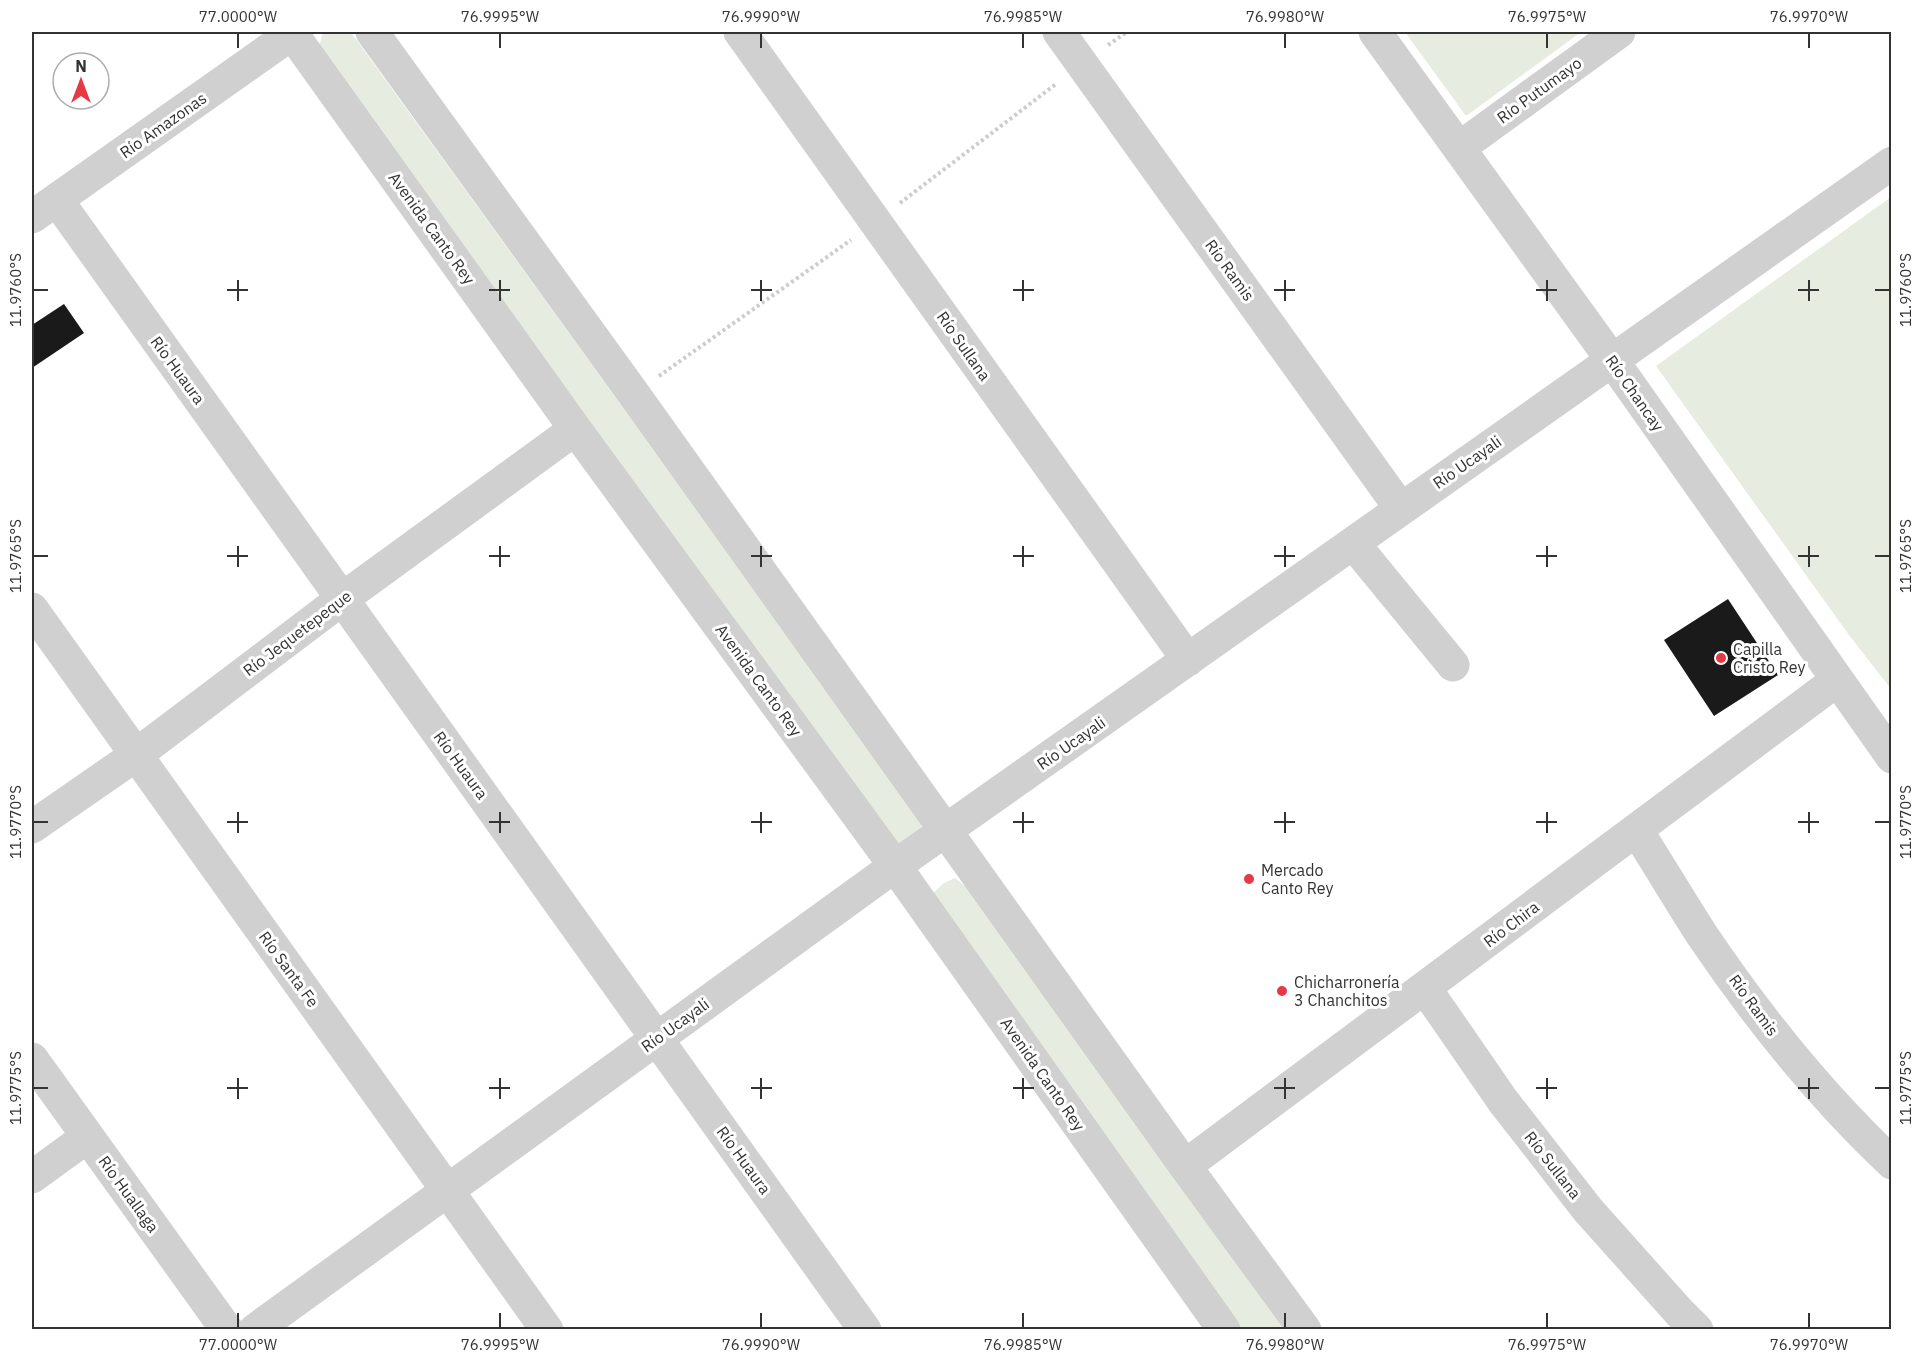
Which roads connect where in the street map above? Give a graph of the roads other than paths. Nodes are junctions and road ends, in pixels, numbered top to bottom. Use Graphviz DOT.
graph roads {
  1 [pos="292,32"];
  2 [pos="372,32"];
  3 [pos="740,32"];
  4 [pos="1059,32"];
  5 [pos="1375,32"];
  6 [pos="1619,32"];
  7 [pos="1459,148"];
  8 [pos="1892,163"];
  9 [pos="44,209"];
  10 [pos="1612,360"];
  11 [pos="563,438"];
  12 [pos="1401,509"];
  13 [pos="1353,543"];
  14 [pos="342,599"];
  15 [pos="32,609"];
  16 [pos="1188,660"];
  17 [pos="1453,665"];
  18 [pos="1836,681"];
  19 [pos="136,754"];
  20 [pos="1892,758"];
  21 [pos="32,827"];
  22 [pos="1637,831"];
  23 [pos="946,832"];
  24 [pos="895,866"];
  25 [pos="1425,988"];
  26 [pos="657,1039"];
  27 [pos="32,1059"];
  28 [pos="87,1137"];
  29 [pos="1892,1163"];
  30 [pos="1185,1166"];
  31 [pos="32,1177"];
  32 [pos="447,1190"];
  33 [pos="226,1329"];
  34 [pos="255,1329"];
  35 [pos="547,1329"];
  36 [pos="865,1329"];
  37 [pos="1224,1329"];
  38 [pos="1305,1329"];
  39 [pos="1697,1329"];
  1 -- 9 [label="street, Río Amazonas"];
  1 -- 24 [label="street, Avenida Canto Rey"];
  2 -- 23 [label="street"];
  3 -- 16 [label="street, Río Sullana"];
  4 -- 12 [label="street, Río Ramis"];
  5 -- 7 [label="street, Río Chancay"];
  6 -- 7 [label="street, Río Putumayo"];
  7 -- 10 [label="street, Río Chancay"];
  8 -- 10 [label="street, Río Ucayali"];
  9 -- 14 [label="street, Río Huaura"];
  10 -- 12 [label="street, Río Ucayali"];
  10 -- 18 [label="street, Río Chancay"];
  11 -- 14 [label="street, Río Jequetepeque"];
  12 -- 13 [label="street, Río Ucayali"];
  13 -- 16 [label="street, Río Ucayali"];
  13 -- 17 [label="street"];
  14 -- 19 [label="street, Río Jequetepeque"];
  14 -- 26 [label="street, Río Huaura"];
  15 -- 19 [label="street, Río Santa Fe"];
  16 -- 23 [label="street, Río Ucayali"];
  18 -- 20 [label="street, Río Chancay"];
  18 -- 22 [label="street, Río Chira"];
  19 -- 21 [label="street, Río Jequetepeque"];
  19 -- 32 [label="street, Río Santa Fe"];
  22 -- 25 [label="street, Río Chira"];
  22 -- 29 [label="street, Río Ramis"];
  23 -- 24 [label="street, Río Ucayali"];
  23 -- 30 [label="street"];
  24 -- 26 [label="street, Río Ucayali"];
  24 -- 37 [label="street, Avenida Canto Rey"];
  25 -- 30 [label="street, Río Chira"];
  25 -- 39 [label="street, Río Sullana"];
  26 -- 32 [label="street, Río Ucayali"];
  26 -- 36 [label="street, Río Huaura"];
  27 -- 28 [label="street, Río Huallaga"];
  28 -- 31 [label="street"];
  28 -- 33 [label="street, Río Huallaga"];
  30 -- 38 [label="street"];
  32 -- 34 [label="street, Río Ucayali"];
  32 -- 35 [label="street, Río Santa Fe"];
}
